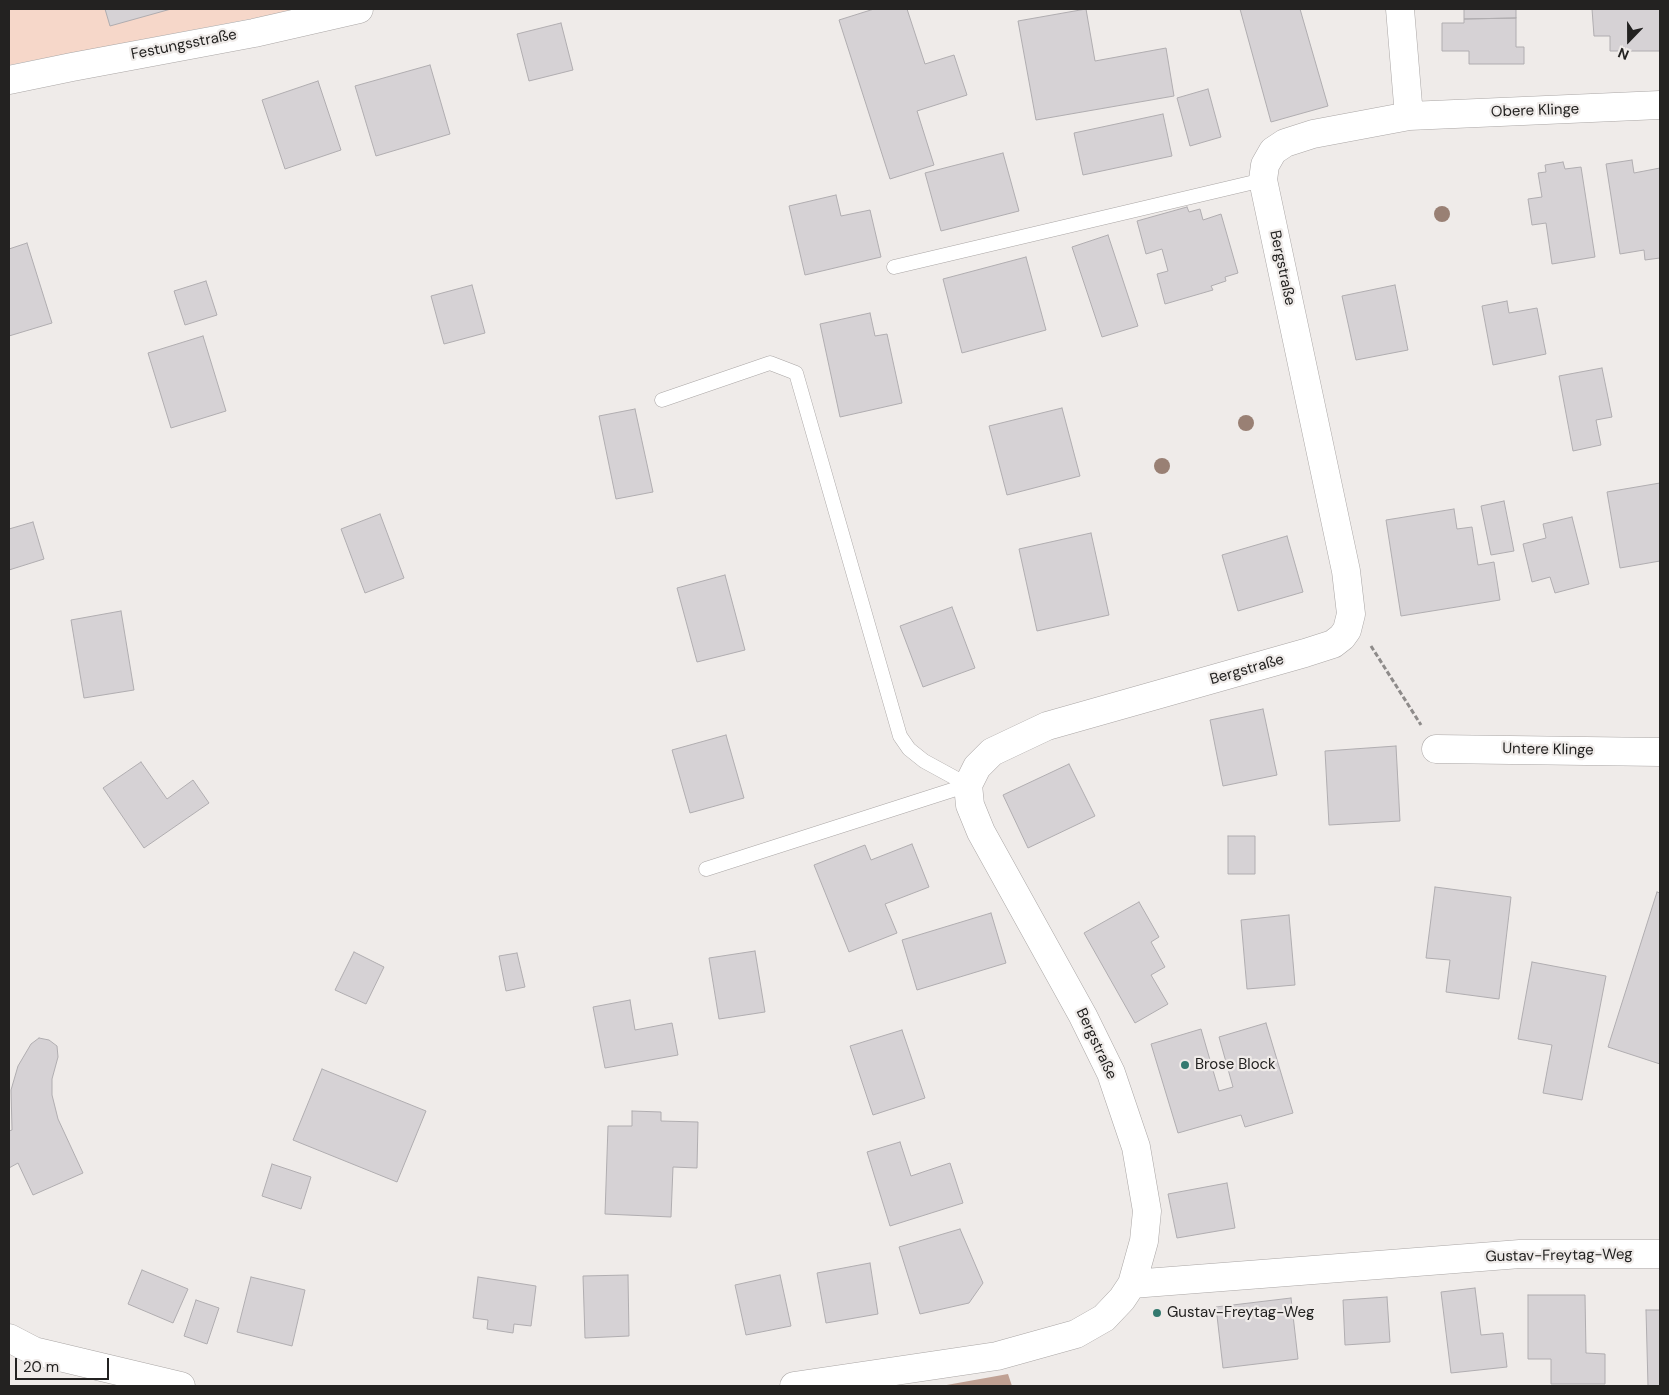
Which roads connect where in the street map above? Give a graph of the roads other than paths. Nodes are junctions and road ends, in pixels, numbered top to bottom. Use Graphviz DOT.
graph roads {
  1 [pos="359,9"];
  2 [pos="1400,9"];
  3 [pos="9,80"];
  4 [pos="1660,105"];
  5 [pos="1409,116"];
  6 [pos="1263,180"];
  7 [pos="894,267"];
  8 [pos="662,400"];
  9 [pos="1436,749"];
  10 [pos="1660,752"];
  11 [pos="968,785"];
  12 [pos="706,868"];
  13 [pos="1660,1254"];
  14 [pos="1132,1284"];
  15 [pos="9,1338"];
  16 [pos="181,1386"];
  17 [pos="794,1386"];
  1 -- 3 [label="street, Festungsstraße"];
  2 -- 5 [label="street"];
  4 -- 5 [label="street, Obere Klinge"];
  5 -- 6 [label="street, Bergstraße"];
  6 -- 7 [label="lane"];
  6 -- 11 [label="street, Bergstraße"];
  8 -- 11 [label="lane"];
  9 -- 10 [label="street, Untere Klinge"];
  11 -- 12 [label="lane"];
  11 -- 14 [label="street, Bergstraße"];
  13 -- 14 [label="street, Gustav-Freytag-Weg"];
  14 -- 17 [label="street"];
  15 -- 16 [label="street"];
}
